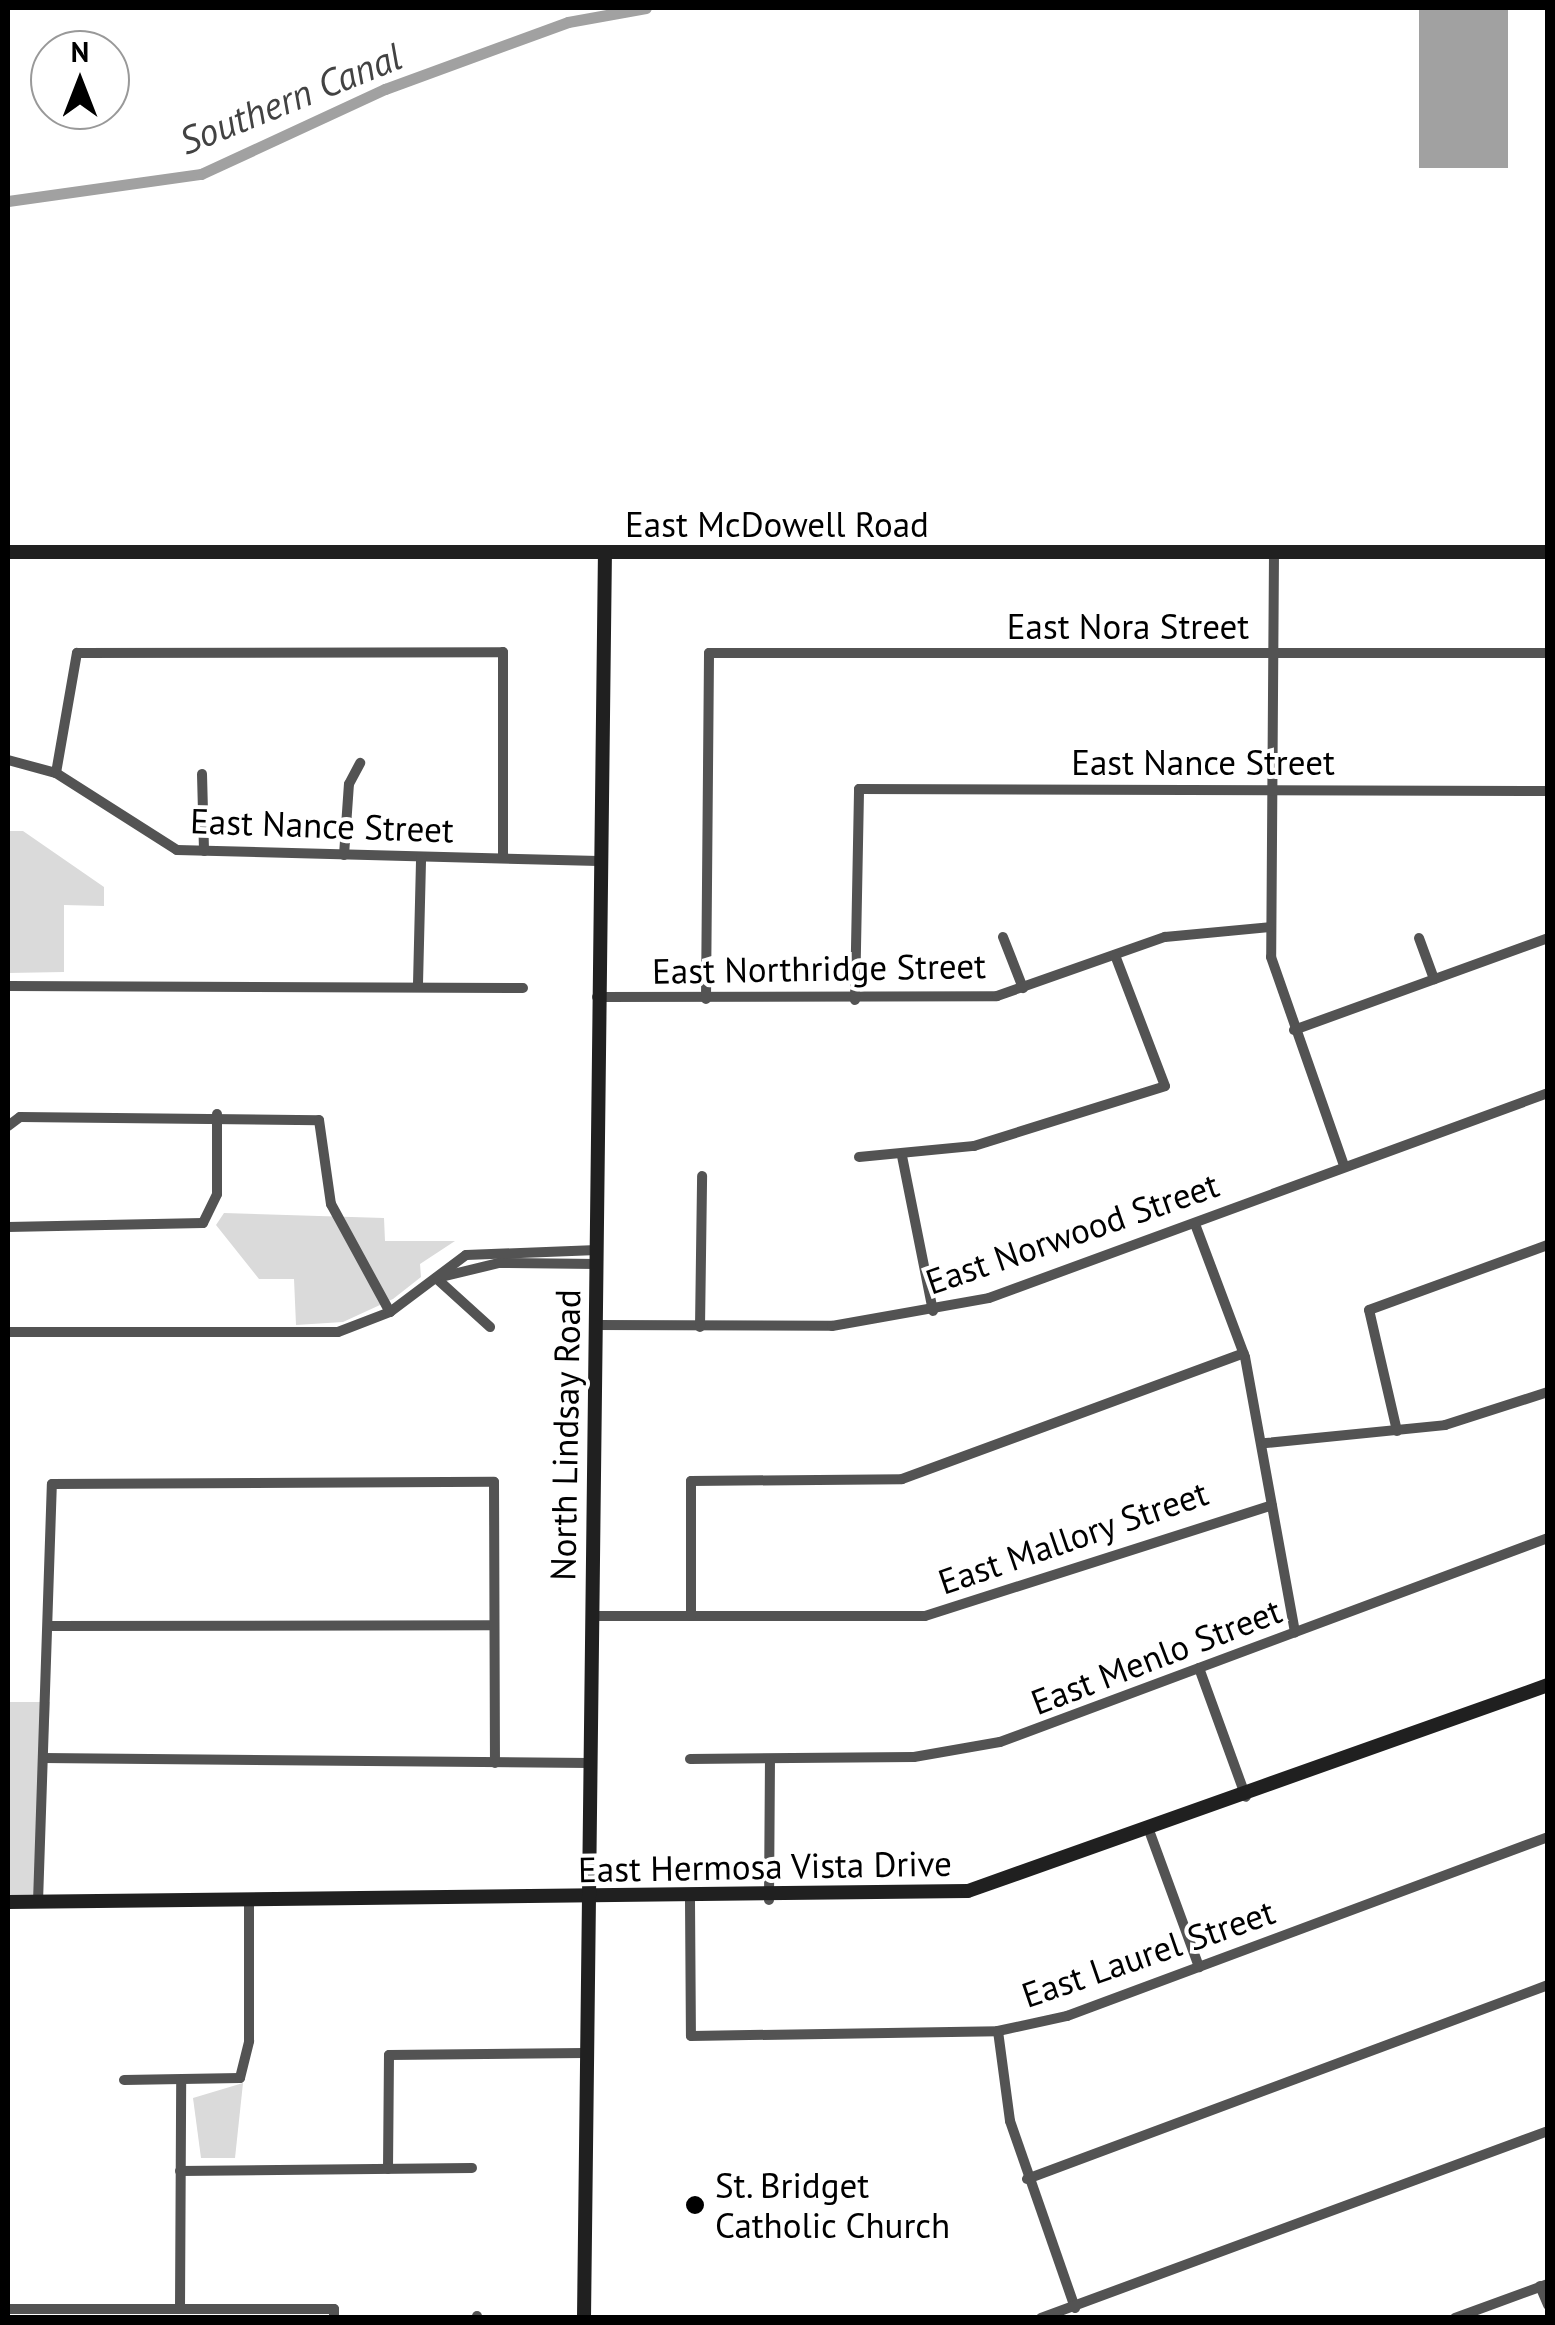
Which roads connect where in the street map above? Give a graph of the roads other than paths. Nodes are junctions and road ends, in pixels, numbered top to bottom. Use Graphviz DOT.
graph roads {
  1 [pos="8,552"];
  2 [pos="1548,552"];
  3 [pos="1274,553"];
  4 [pos="606,554"];
  5 [pos="1548,653"];
  6 [pos="1274,654"];
  7 [pos="8,760"];
  8 [pos="360,764"];
  9 [pos="56,772"];
  10 [pos="202,774"];
  11 [pos="1273,789"];
  12 [pos="1548,791"];
  13 [pos="204,850"];
  14 [pos="344,855"];
  15 [pos="421,857"];
  16 [pos="502,857"];
  17 [pos="599,861"];
  18 [pos="1270,927"];
  19 [pos="1004,938"];
  20 [pos="1420,938"];
  21 [pos="1548,938"];
  22 [pos="1115,955"];
  23 [pos="1434,979"];
  24 [pos="418,984"];
  25 [pos="8,986"];
  26 [pos="523,988"];
  27 [pos="1023,988"];
  28 [pos="597,997"];
  29 [pos="706,999"];
  30 [pos="855,1000"];
  31 [pos="1294,1030"];
  32 [pos="1548,1093"];
  33 [pos="218,1114"];
  34 [pos="8,1126"];
  35 [pos="902,1156"];
  36 [pos="859,1158"];
  37 [pos="1344,1166"];
  38 [pos="702,1176"];
  39 [pos="1195,1224"];
  40 [pos="8,1226"];
  41 [pos="1548,1245"];
  42 [pos="597,1257"];
  43 [pos="436,1278"];
  44 [pos="933,1311"];
  45 [pos="390,1312"];
  46 [pos="596,1325"];
  47 [pos="490,1328"];
  48 [pos="700,1328"];
  49 [pos="8,1333"];
  50 [pos="1244,1354"];
  51 [pos="1548,1392"];
  52 [pos="1397,1431"];
  53 [pos="1266,1443"];
  54 [pos="1272,1504"];
  55 [pos="1548,1538"];
  56 [pos="593,1616"];
  57 [pos="692,1616"];
  58 [pos="494,1625"];
  59 [pos="51,1626"];
  60 [pos="1295,1632"];
  61 [pos="1198,1668"];
  62 [pos="1548,1685"];
  63 [pos="43,1758"];
  64 [pos="690,1759"];
  65 [pos="770,1760"];
  66 [pos="494,1763"];
  67 [pos="590,1763"];
  68 [pos="1246,1798"];
  69 [pos="1150,1833"];
  70 [pos="1548,1837"];
  71 [pos="587,1900"];
  72 [pos="690,1900"];
  73 [pos="769,1900"];
  74 [pos="8,1902"];
  75 [pos="38,1902"];
  76 [pos="250,1903"];
  77 [pos="1199,1967"];
  78 [pos="1548,1985"];
  79 [pos="998,2031"];
  80 [pos="584,2053"];
  81 [pos="124,2080"];
  82 [pos="181,2081"];
  83 [pos="1548,2131"];
  84 [pos="472,2168"];
  85 [pos="388,2169"];
  86 [pos="180,2171"];
  87 [pos="1027,2179"];
  88 [pos="1544,2285"];
  89 [pos="1548,2305"];
  90 [pos="1075,2308"];
  91 [pos="8,2309"];
  92 [pos="180,2309"];
  93 [pos="334,2313"];
  94 [pos="584,2318"];
  95 [pos="1041,2318"];
  96 [pos="1454,2318"];
  1 -- 4 [label="main road, East McDowell Road"];
  2 -- 3 [label="main road, East McDowell Road"];
  3 -- 4 [label="main road, East McDowell Road"];
  3 -- 6 [label="street"];
  4 -- 17 [label="main road, North Lindsay Road"];
  5 -- 6 [label="street, East Nora Street"];
  6 -- 11 [label="street"];
  6 -- 29 [label="street, East Nora Street"];
  7 -- 9 [label="street, East Nance Street"];
  8 -- 14 [label="street"];
  9 -- 13 [label="street, East Nance Street"];
  9 -- 16 [label="street"];
  10 -- 13 [label="street"];
  11 -- 12 [label="street, East Nance Street"];
  11 -- 18 [label="street"];
  11 -- 30 [label="street, East Nance Street"];
  13 -- 14 [label="street, East Nance Street"];
  14 -- 15 [label="street, East Nance Street"];
  15 -- 16 [label="street, East Nance Street"];
  15 -- 24 [label="street"];
  16 -- 17 [label="street, East Nance Street"];
  17 -- 28 [label="main road, North Lindsay Road"];
  18 -- 22 [label="street, East Northridge Street"];
  18 -- 31 [label="street"];
  19 -- 27 [label="street"];
  20 -- 23 [label="street"];
  21 -- 23 [label="street"];
  22 -- 27 [label="street, East Northridge Street"];
  22 -- 35 [label="street"];
  23 -- 31 [label="street"];
  24 -- 25 [label="street"];
  24 -- 26 [label="street"];
  27 -- 30 [label="street, East Northridge Street"];
  28 -- 29 [label="street, East Northridge Street"];
  28 -- 42 [label="main road, North Lindsay Road"];
  29 -- 30 [label="street, East Northridge Street"];
  31 -- 37 [label="street"];
  32 -- 37 [label="street, East Norwood Street"];
  33 -- 34 [label="street"];
  33 -- 40 [label="street"];
  33 -- 45 [label="street"];
  35 -- 36 [label="street"];
  35 -- 44 [label="street"];
  37 -- 39 [label="street, East Norwood Street"];
  38 -- 48 [label="street"];
  39 -- 44 [label="street, East Norwood Street"];
  39 -- 50 [label="street"];
  41 -- 52 [label="street"];
  42 -- 43 [label="street"];
  42 -- 46 [label="main road, North Lindsay Road"];
  43 -- 45 [label="street"];
  43 -- 47 [label="street"];
  44 -- 48 [label="street, East Norwood Street"];
  45 -- 49 [label="street"];
  46 -- 48 [label="street, East Norwood Street"];
  46 -- 56 [label="main road, North Lindsay Road"];
  50 -- 53 [label="street"];
  50 -- 57 [label="street"];
  51 -- 52 [label="street"];
  52 -- 53 [label="street"];
  53 -- 54 [label="street"];
  54 -- 57 [label="street, East Mallory Street"];
  54 -- 60 [label="street"];
  55 -- 60 [label="street, East Menlo Street"];
  56 -- 57 [label="street, East Mallory Street"];
  56 -- 67 [label="main road, North Lindsay Road"];
  58 -- 59 [label="street"];
  58 -- 59 [label="street"];
  58 -- 66 [label="street"];
  59 -- 63 [label="street"];
  60 -- 61 [label="street, East Menlo Street"];
  61 -- 65 [label="street, East Menlo Street"];
  61 -- 68 [label="street"];
  62 -- 68 [label="main road, East Hermosa Vista Drive"];
  63 -- 66 [label="street"];
  63 -- 75 [label="street"];
  64 -- 65 [label="street, East Menlo Street"];
  65 -- 73 [label="street"];
  66 -- 67 [label="street"];
  67 -- 71 [label="main road, North Lindsay Road"];
  68 -- 69 [label="main road, East Hermosa Vista Drive"];
  69 -- 73 [label="main road, East Hermosa Vista Drive"];
  69 -- 77 [label="street"];
  70 -- 77 [label="street, East Laurel Street"];
  71 -- 72 [label="main road, East Hermosa Vista Drive"];
  71 -- 76 [label="main road, East Hermosa Vista Drive"];
  71 -- 80 [label="main road, North Lindsay Road"];
  72 -- 73 [label="main road, East Hermosa Vista Drive"];
  72 -- 79 [label="street, East Laurel Street"];
  74 -- 75 [label="main road, East Hermosa Vista Drive"];
  75 -- 76 [label="main road, East Hermosa Vista Drive"];
  76 -- 82 [label="street"];
  77 -- 79 [label="street, East Laurel Street"];
  78 -- 87 [label="street"];
  79 -- 87 [label="street"];
  80 -- 85 [label="street"];
  80 -- 94 [label="main road, North Lindsay Road"];
  81 -- 82 [label="street"];
  82 -- 86 [label="street"];
  83 -- 90 [label="street"];
  84 -- 85 [label="street"];
  85 -- 86 [label="street"];
  86 -- 92 [label="street"];
  87 -- 90 [label="street"];
  88 -- 89 [label="street"];
  88 -- 96 [label="street"];
  90 -- 95 [label="street"];
  91 -- 92 [label="street"];
  92 -- 93 [label="street"];
}
